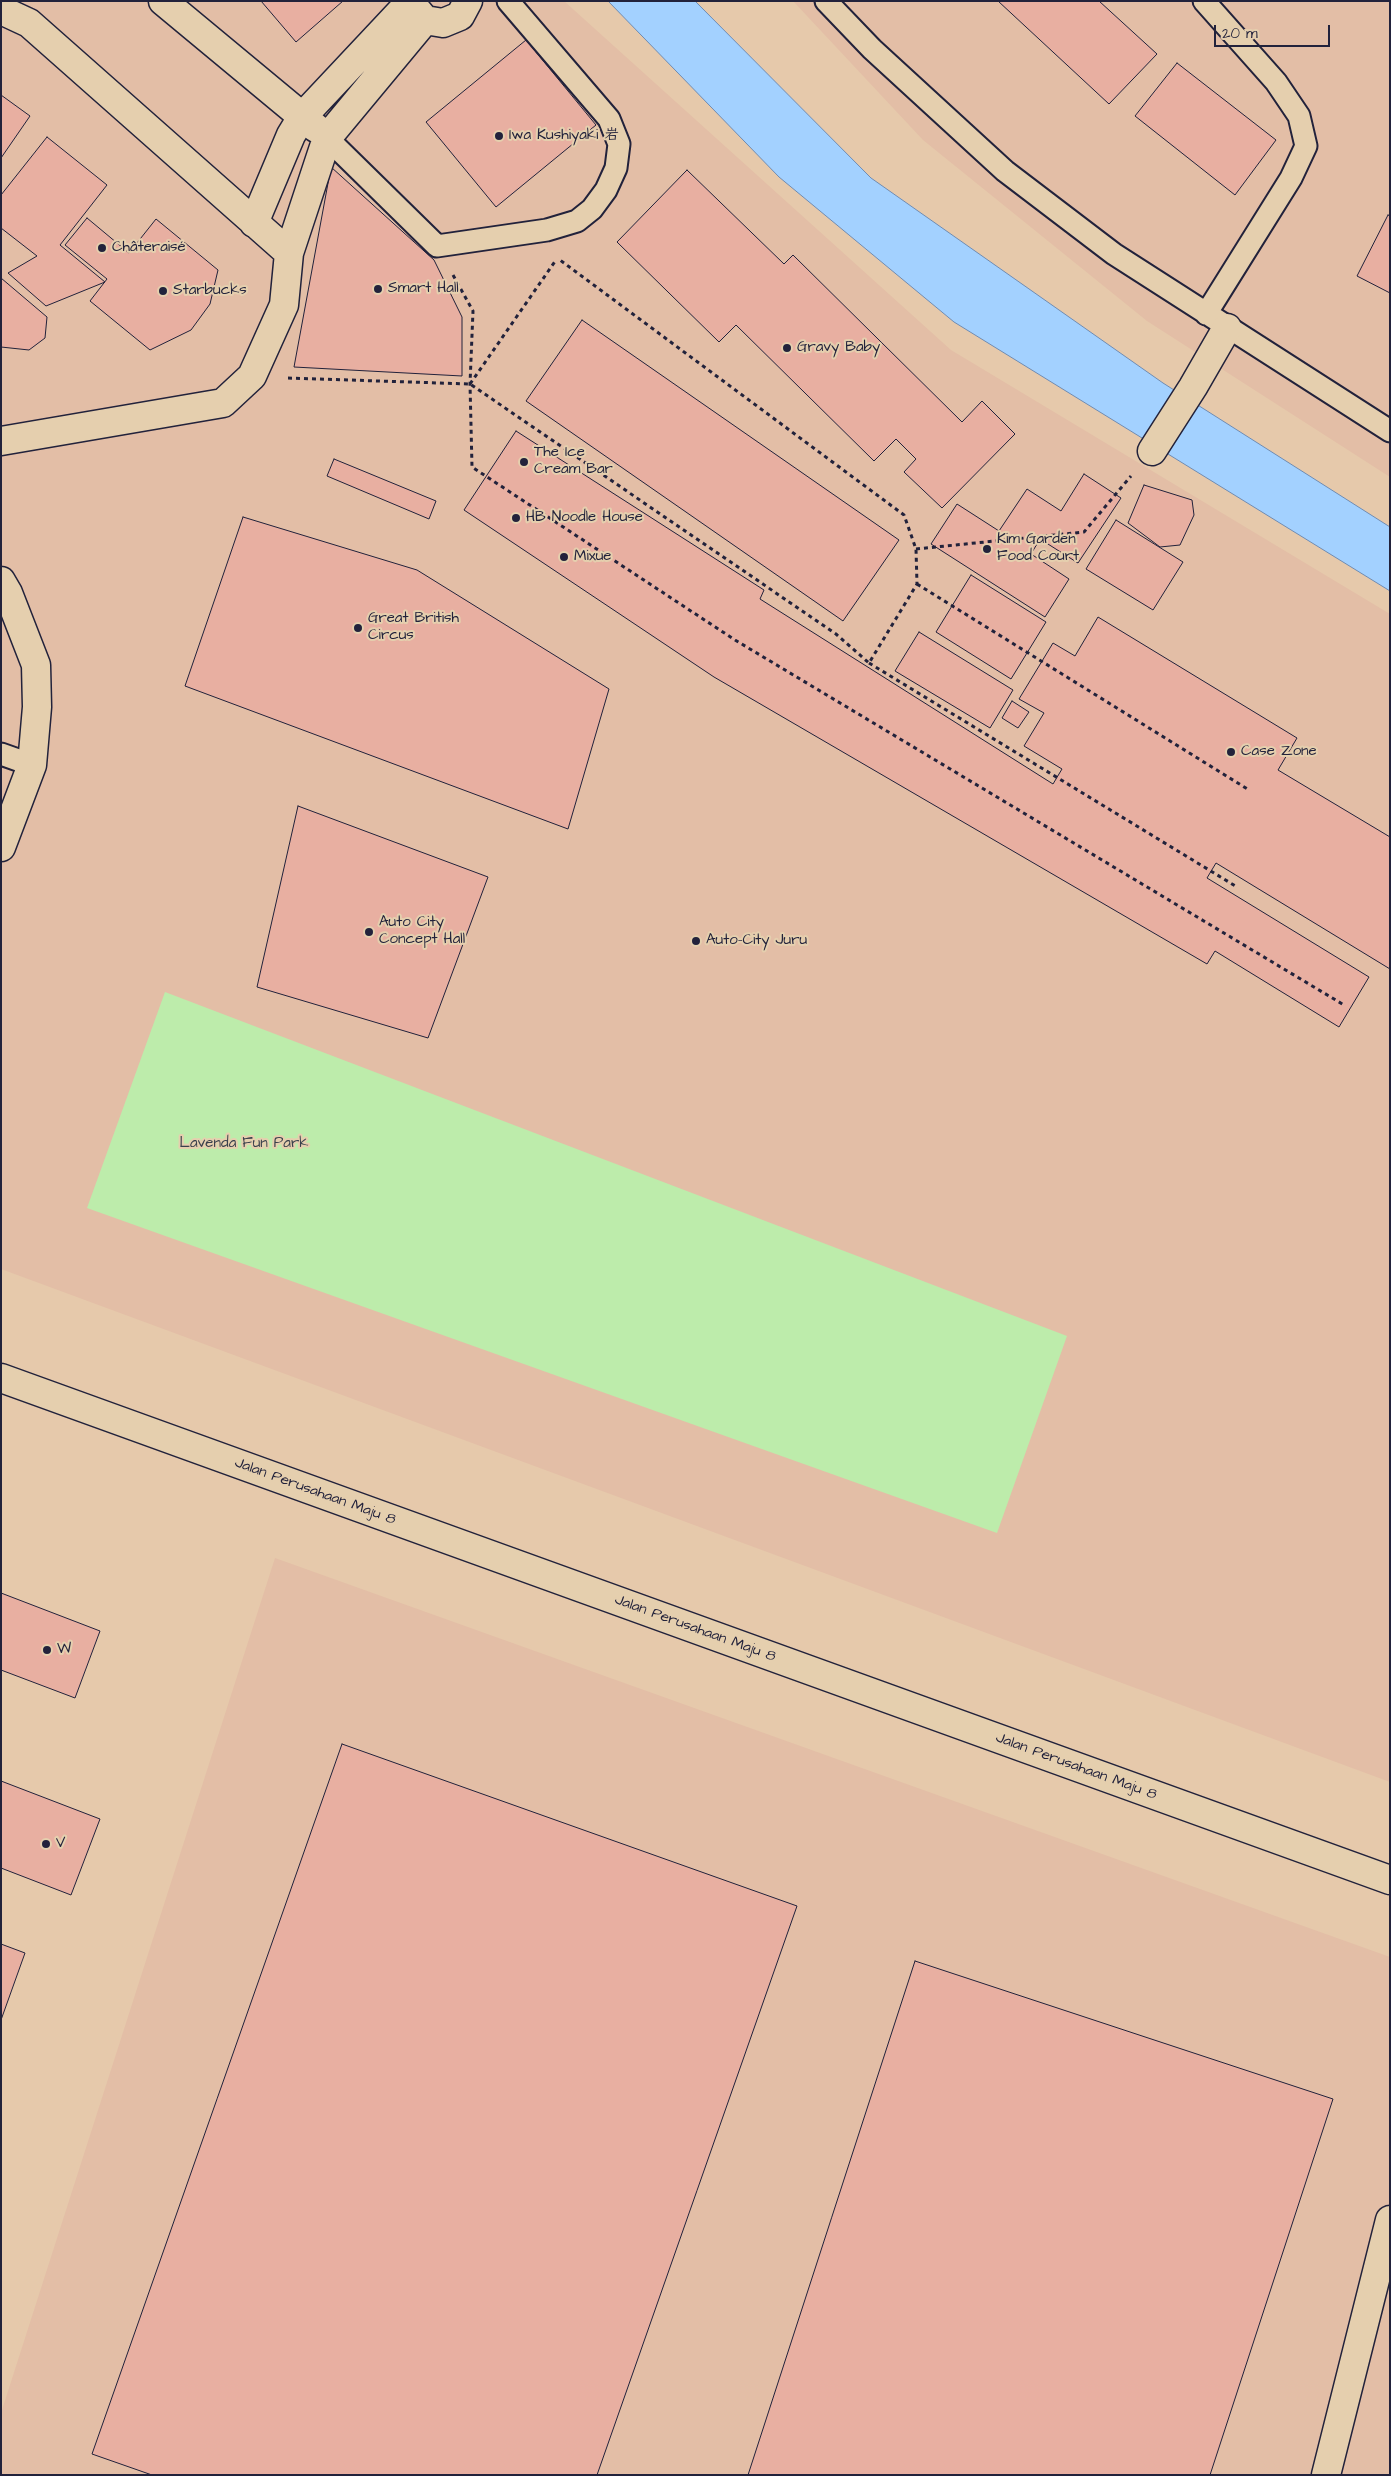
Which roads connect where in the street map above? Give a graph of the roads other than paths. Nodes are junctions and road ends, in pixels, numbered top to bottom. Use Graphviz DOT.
graph roads {
  1 [pos="163,1"];
  2 [pos="468,1"];
  3 [pos="508,1"];
  4 [pos="826,1"];
  5 [pos="1204,1"];
  6 [pos="416,7"];
  7 [pos="1,10"];
  8 [pos="302,117"];
  9 [pos="328,138"];
  10 [pos="254,223"];
  11 [pos="289,253"];
  12 [pos="1216,321"];
  13 [pos="1390,431"];
  14 [pos="1,441"];
  15 [pos="1152,451"];
  16 [pos="1,581"];
  17 [pos="1,754"];
  18 [pos="32,765"];
  19 [pos="1,847"];
  20 [pos="1,1378"];
  21 [pos="1390,1880"];
  22 [pos="1390,2220"];
  23 [pos="1326,2475"];
  1 -- 8 [label="street"];
  2 -- 6 [label="street"];
  3 -- 9 [label="lane"];
  4 -- 12 [label="lane"];
  5 -- 12 [label="lane"];
  6 -- 8 [label="street"];
  6 -- 9 [label="street"];
  7 -- 10 [label="street"];
  8 -- 9 [label="street"];
  8 -- 10 [label="street"];
  9 -- 11 [label="street"];
  10 -- 11 [label="street"];
  11 -- 14 [label="street"];
  12 -- 13 [label="lane"];
  12 -- 15 [label="street"];
  16 -- 18 [label="street"];
  17 -- 18 [label="lane"];
  18 -- 19 [label="street"];
  20 -- 21 [label="street, Jalan Perusahaan Maju 8"];
  22 -- 23 [label="street"];
}
